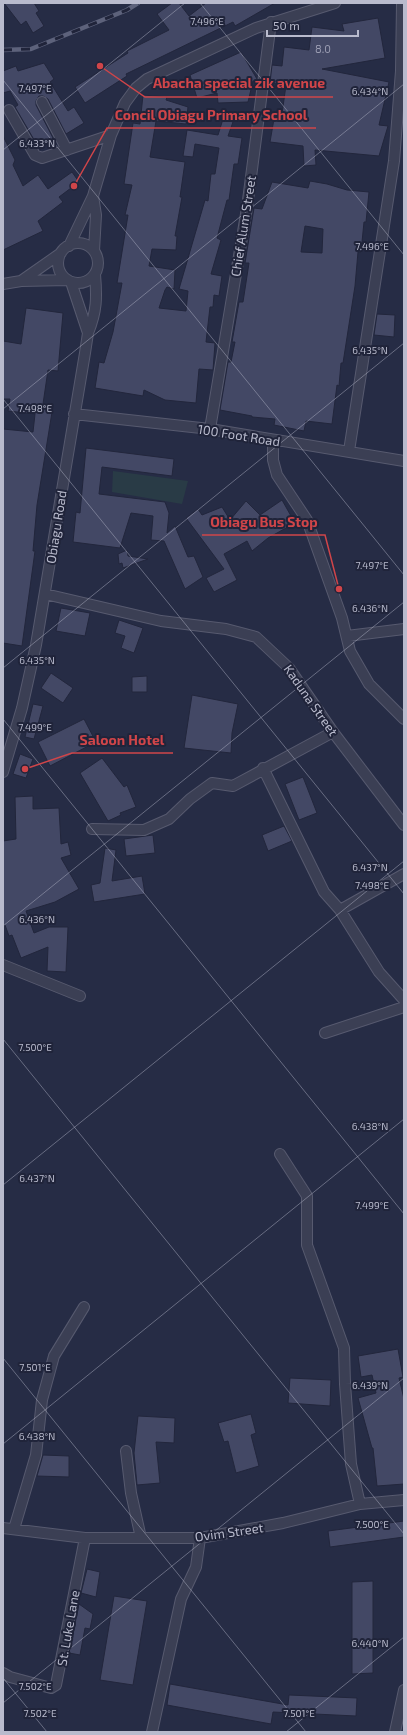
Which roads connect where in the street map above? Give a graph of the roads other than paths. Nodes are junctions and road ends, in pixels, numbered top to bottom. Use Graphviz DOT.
graph roads {
  1 [pos="335,3"];
  2 [pos="402,3"];
  3 [pos="271,22"];
  4 [pos="42,102"];
  5 [pos="9,110"];
  6 [pos="111,135"];
  7 [pos="67,150"];
  8 [pos="93,196"];
  9 [pos="65,250"];
  10 [pos="94,251"];
  11 [pos="95,274"];
  12 [pos="21,281"];
  13 [pos="70,281"];
  14 [pos="3,284"];
  15 [pos="88,333"];
  16 [pos="74,414"];
  17 [pos="210,430"];
  18 [pos="273,440"];
  19 [pos="349,451"];
  20 [pos="404,461"];
  21 [pos="45,594"];
  22 [pos="404,629"];
  23 [pos="347,636"];
  24 [pos="404,719"];
  25 [pos="333,732"];
  26 [pos="263,768"];
  27 [pos="3,772"];
  28 [pos="404,825"];
  29 [pos="92,829"];
  30 [pos="404,874"];
  31 [pos="340,910"];
  32 [pos="3,965"];
  33 [pos="80,996"];
  34 [pos="404,1000"];
  35 [pos="404,1007"];
  36 [pos="325,1033"];
  37 [pos="280,1154"];
  38 [pos="84,1307"];
  39 [pos="126,1450"];
  40 [pos="404,1500"];
  41 [pos="360,1504"];
  42 [pos="3,1528"];
  43 [pos="14,1529"];
  44 [pos="85,1538"];
  45 [pos="141,1538"];
  46 [pos="200,1538"];
  47 [pos="3,1673"];
  48 [pos="404,1690"];
  49 [pos="152,1732"];
  50 [pos="395,1732"];
  1 -- 3 [label="street"];
  2 -- 19 [label="street"];
  3 -- 6 [label="street"];
  3 -- 17 [label="street, Chief Alum Street"];
  4 -- 7 [label="street"];
  5 -- 7 [label="street"];
  6 -- 7 [label="street"];
  6 -- 8 [label="street"];
  8 -- 9 [label="street"];
  8 -- 10 [label="street"];
  9 -- 10 [label="street"];
  9 -- 12 [label="street"];
  9 -- 13 [label="street"];
  10 -- 11 [label="street"];
  11 -- 13 [label="street"];
  11 -- 15 [label="street"];
  12 -- 13 [label="street"];
  12 -- 14 [label="street"];
  13 -- 15 [label="street, Obiagu Road"];
  15 -- 16 [label="street, Obiagu Road"];
  16 -- 17 [label="street, 100 Foot Road"];
  16 -- 21 [label="street, Obiagu Road"];
  17 -- 18 [label="street, 100 Foot Road"];
  18 -- 19 [label="street, 100 Foot Road"];
  18 -- 23 [label="street"];
  19 -- 20 [label="street, 100 Foot Road"];
  21 -- 25 [label="street, Kaduna Street"];
  21 -- 27 [label="street, Obiagu Road"];
  22 -- 23 [label="street"];
  23 -- 24 [label="street"];
  25 -- 26 [label="street"];
  25 -- 28 [label="street, Kaduna Street"];
  26 -- 29 [label="street"];
  26 -- 31 [label="street"];
  30 -- 31 [label="street"];
  31 -- 34 [label="street"];
  32 -- 33 [label="street"];
  35 -- 36 [label="street"];
  37 -- 41 [label="street"];
  38 -- 43 [label="street"];
  39 -- 45 [label="street"];
  40 -- 41 [label="street, Ovim Street"];
  41 -- 46 [label="street, Ovim Street"];
  42 -- 43 [label="street, Ovim Street"];
  43 -- 44 [label="street, Ovim Street"];
  44 -- 45 [label="street, Ovim Street"];
  44 -- 47 [label="street, St. Luke Lane"];
  45 -- 46 [label="street, Ovim Street"];
  46 -- 49 [label="street"];
  48 -- 50 [label="street"];
}
